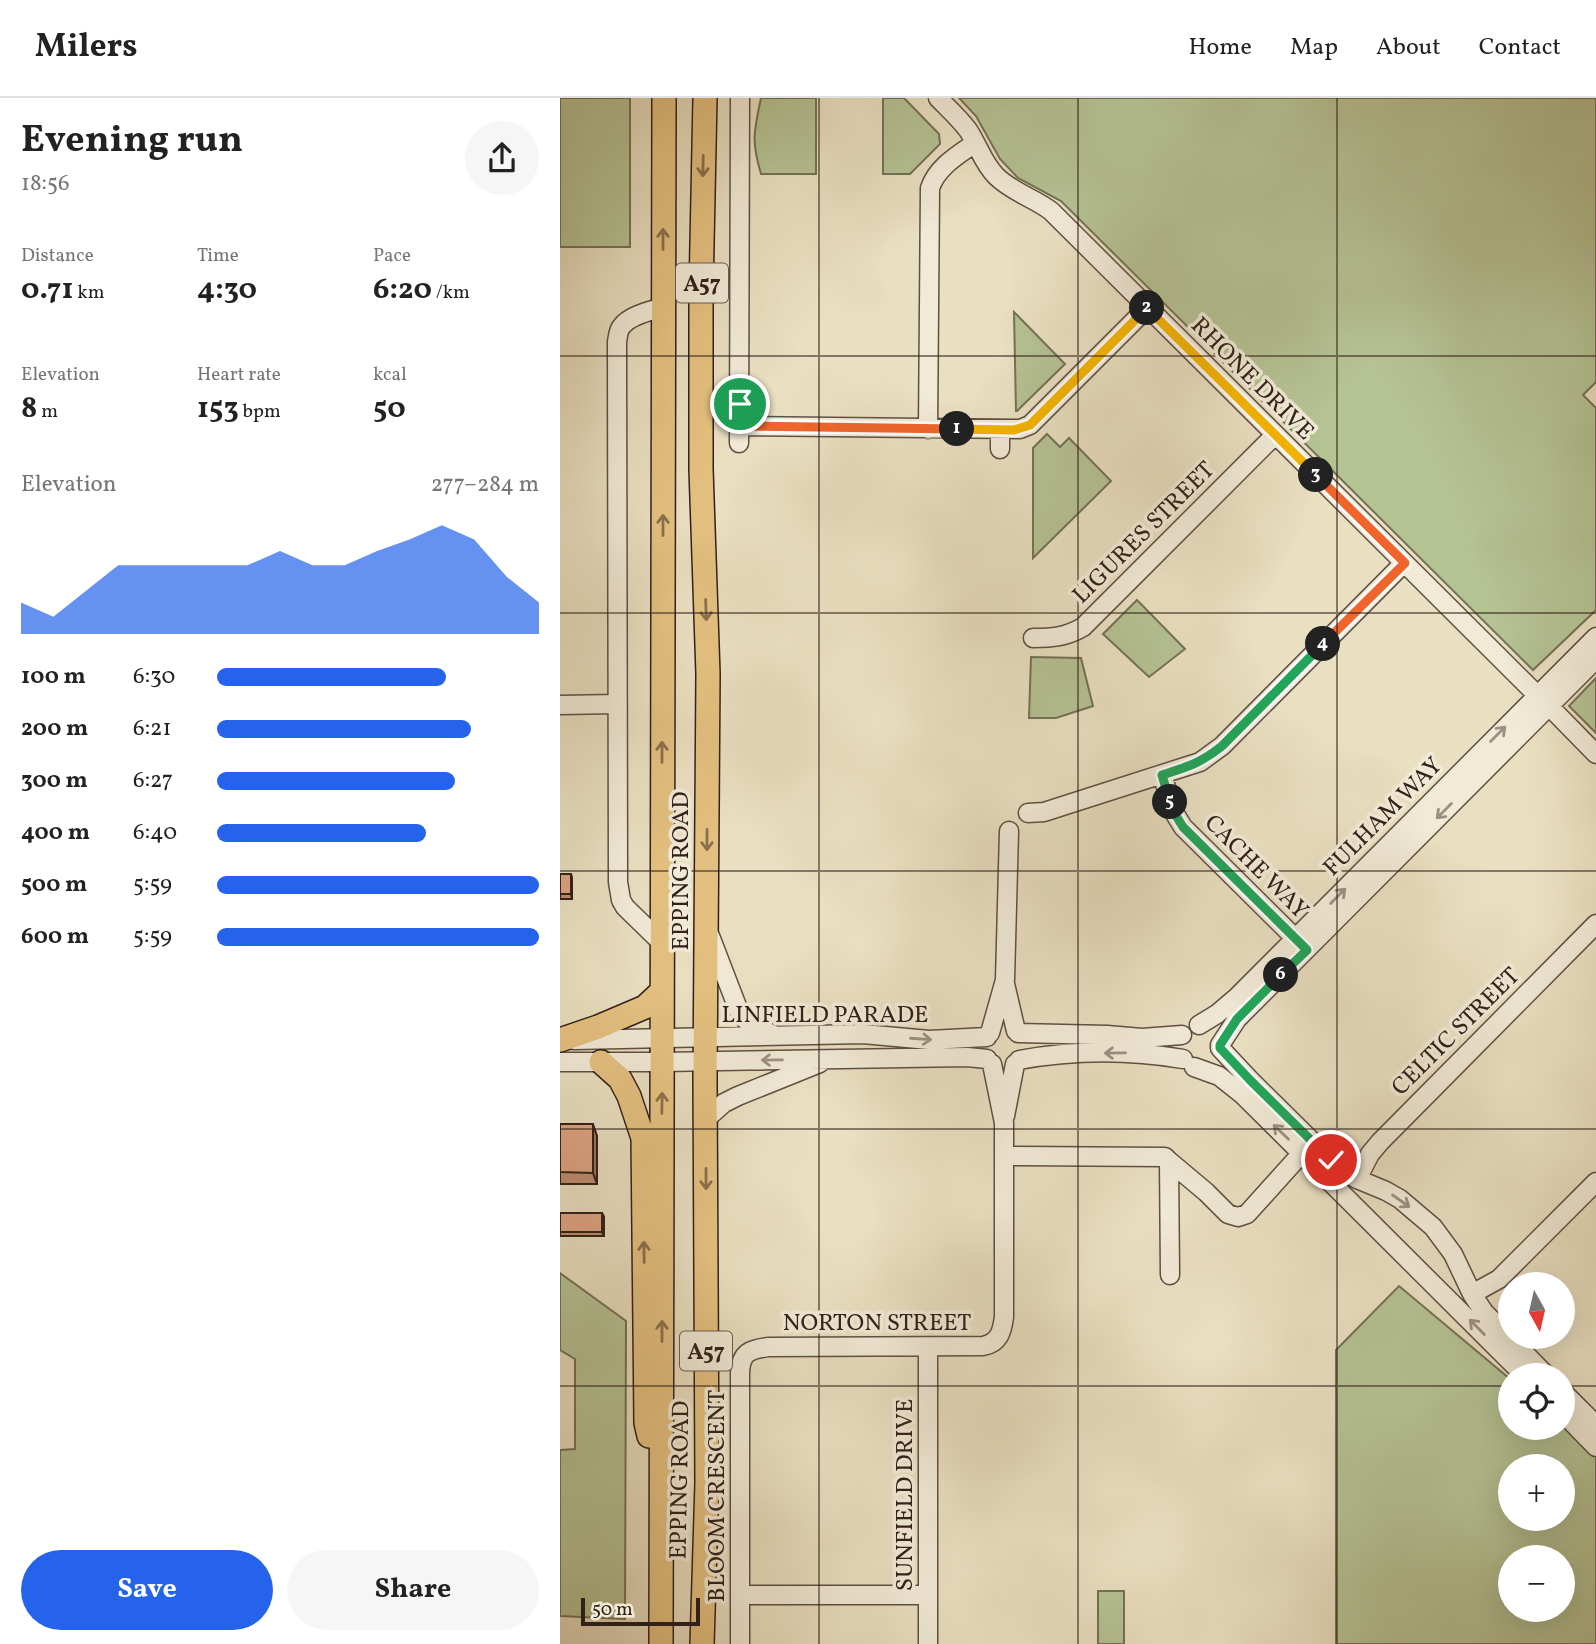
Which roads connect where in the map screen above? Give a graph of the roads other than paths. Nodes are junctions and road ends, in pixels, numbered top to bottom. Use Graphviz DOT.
graph roads {
  1 [pos="664,98"];
  2 [pos="705,98"];
  3 [pos="740,98"];
  4 [pos="938,98"];
  5 [pos="975,143"];
  6 [pos="663,307"];
  7 [pos="1148,307"];
  8 [pos="929,429"];
  9 [pos="1000,429"];
  10 [pos="1275,435"];
  11 [pos="1000,449"];
  12 [pos="1405,563"];
  13 [pos="1596,637"];
  14 [pos="1033,638"];
  15 [pos="1596,659"];
  16 [pos="1543,701"];
  17 [pos="617,704"];
  18 [pos="560,705"];
  19 [pos="1596,754"];
  20 [pos="1162,775"];
  21 [pos="1028,813"];
  22 [pos="1009,831"];
  23 [pos="1596,924"];
  24 [pos="706,926"];
  25 [pos="662,943"];
  26 [pos="1301,944"];
  27 [pos="1004,980"];
  28 [pos="662,990"];
  29 [pos="1199,1025"];
  30 [pos="1017,1032"];
  31 [pos="988,1035"];
  32 [pos="1182,1035"];
  33 [pos="775,1036"];
  34 [pos="662,1038"];
  35 [pos="706,1038"];
  36 [pos="560,1040"];
  37 [pos="1220,1046"];
  38 [pos="829,1059"];
  39 [pos="990,1061"];
  40 [pos="560,1062"];
  41 [pos="601,1062"];
  42 [pos="663,1062"];
  43 [pos="706,1062"];
  44 [pos="1017,1062"];
  45 [pos="1189,1063"];
  46 [pos="706,1119"];
  47 [pos="1004,1123"];
  48 [pos="1302,1153"];
  49 [pos="1004,1156"];
  50 [pos="1169,1161"];
  51 [pos="1357,1179"];
  52 [pos="1596,1182"];
  53 [pos="1170,1275"];
  54 [pos="1472,1294"];
  55 [pos="929,1347"];
  56 [pos="748,1352"];
  57 [pos="1512,1363"];
  58 [pos="1534,1363"];
  59 [pos="1575,1404"];
  60 [pos="1575,1425"];
  61 [pos="1596,1425"];
  62 [pos="1596,1447"];
  63 [pos="662,1490"];
  64 [pos="740,1595"];
  65 [pos="928,1595"];
  66 [pos="661,1644"];
  67 [pos="702,1644"];
  68 [pos="740,1644"];
  69 [pos="928,1644"];
  6 -- 1 [label="main road, EPPING ROAD, one-way"];
  2 -- 24 [label="main road, EPPING ROAD / A57, one-way"];
  3 -- 8 [label="street"];
  4 -- 5 [label="street, RHONE DRIVE"];
  5 -- 7 [label="street, RHONE DRIVE"];
  5 -- 8 [label="street"];
  6 -- 17 [label="street, EPPING ROAD"];
  25 -- 6 [label="main road, EPPING ROAD, one-way"];
  7 -- 9 [label="street"];
  7 -- 10 [label="street, RHONE DRIVE"];
  8 -- 9 [label="street"];
  9 -- 11 [label="street"];
  10 -- 12 [label="street, RHONE DRIVE"];
  10 -- 14 [label="street, LIGURES STREET"];
  12 -- 16 [label="street, RHONE DRIVE"];
  12 -- 20 [label="street"];
  13 -- 16 [label="street, FULHAM WAY"];
  15 -- 16 [label="street, FULHAM WAY"];
  16 -- 19 [label="street, RHONE DRIVE"];
  16 -- 26 [label="street, FULHAM WAY"];
  17 -- 18 [label="street"];
  17 -- 25 [label="street, EPPING ROAD"];
  20 -- 21 [label="street"];
  20 -- 26 [label="street, CACHE WAY"];
  22 -- 27 [label="street"];
  23 -- 51 [label="street, CELTIC STREET"];
  24 -- 33 [label="street"];
  24 -- 35 [label="main road, EPPING ROAD / A57"];
  25 -- 28 [label="main road, EPPING ROAD"];
  26 -- 29 [label="street, FULHAM WAY"];
  26 -- 37 [label="street, FULHAM WAY"];
  27 -- 30 [label="street"];
  27 -- 31 [label="street"];
  28 -- 34 [label="main road, EPPING ROAD"];
  28 -- 36 [label="main road"];
  29 -- 32 [label="street"];
  29 -- 37 [label="street"];
  30 -- 31 [label="street"];
  30 -- 32 [label="street"];
  30 -- 44 [label="street"];
  33 -- 31 [label="street, LINFIELD PARADE, one-way"];
  31 -- 39 [label="street"];
  32 -- 45 [label="street"];
  33 -- 35 [label="street, LINFIELD PARADE"];
  34 -- 35 [label="street, LINFIELD PARADE"];
  34 -- 36 [label="street, LINFIELD PARADE"];
  34 -- 42 [label="main road, EPPING ROAD"];
  35 -- 43 [label="main road, EPPING ROAD / A57"];
  37 -- 45 [label="street"];
  37 -- 51 [label="street"];
  38 -- 39 [label="street, LINFIELD PARADE"];
  38 -- 43 [label="street, LINFIELD PARADE, one-way"];
  38 -- 46 [label="street"];
  39 -- 44 [label="street"];
  39 -- 47 [label="street, NORTON STREET"];
  40 -- 41 [label="street, LINFIELD PARADE"];
  41 -- 42 [label="street, LINFIELD PARADE"];
  63 -- 41 [label="main road, one-way"];
  42 -- 43 [label="street, LINFIELD PARADE"];
  63 -- 42 [label="main road, EPPING ROAD, one-way"];
  43 -- 46 [label="main road, EPPING ROAD / A57"];
  45 -- 44 [label="street, one-way"];
  44 -- 47 [label="street, NORTON STREET"];
  48 -- 45 [label="street, one-way"];
  46 -- 67 [label="main road, EPPING ROAD / A57, one-way"];
  47 -- 49 [label="street, NORTON STREET"];
  48 -- 50 [label="street"];
  57 -- 48 [label="street, one-way"];
  49 -- 50 [label="street"];
  49 -- 55 [label="street, NORTON STREET"];
  50 -- 53 [label="street"];
  51 -- 54 [label="street, one-way"];
  52 -- 54 [label="street"];
  54 -- 58 [label="street"];
  55 -- 56 [label="street, NORTON STREET"];
  55 -- 65 [label="street, SUNFIELD DRIVE"];
  56 -- 64 [label="street, BLOOM CRESCENT"];
  59 -- 61 [label="street"];
  60 -- 62 [label="street"];
  63 -- 66 [label="main road, EPPING ROAD"];
  64 -- 65 [label="street"];
  64 -- 68 [label="street, BLOOM CRESCENT"];
  65 -- 69 [label="street, SUNFIELD DRIVE"];
}
